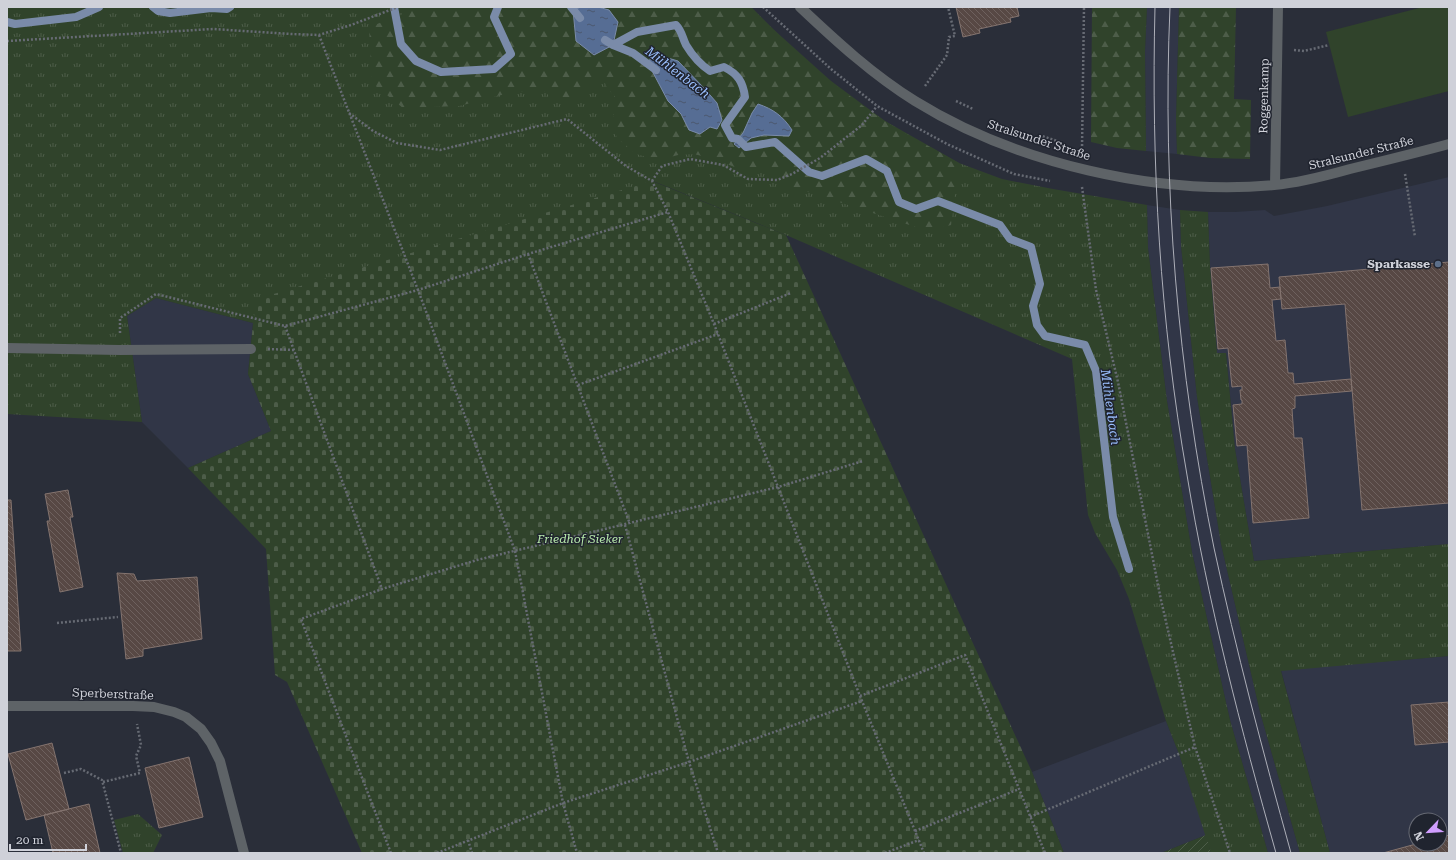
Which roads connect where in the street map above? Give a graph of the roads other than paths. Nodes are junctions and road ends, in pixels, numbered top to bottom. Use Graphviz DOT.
graph roads {
  1 [pos="800,7"];
  2 [pos="1278,7"];
  3 [pos="1449,144"];
  4 [pos="1275,185"];
  5 [pos="7,348"];
  6 [pos="251,349"];
  7 [pos="7,706"];
  8 [pos="244,853"];
  1 -- 4 [label="street, Stralsunder Straße"];
  2 -- 4 [label="street, Roggenkamp"];
  3 -- 4 [label="street, Stralsunder Straße"];
  5 -- 6 [label="street"];
  7 -- 8 [label="street, Sperberstraße"];
}
